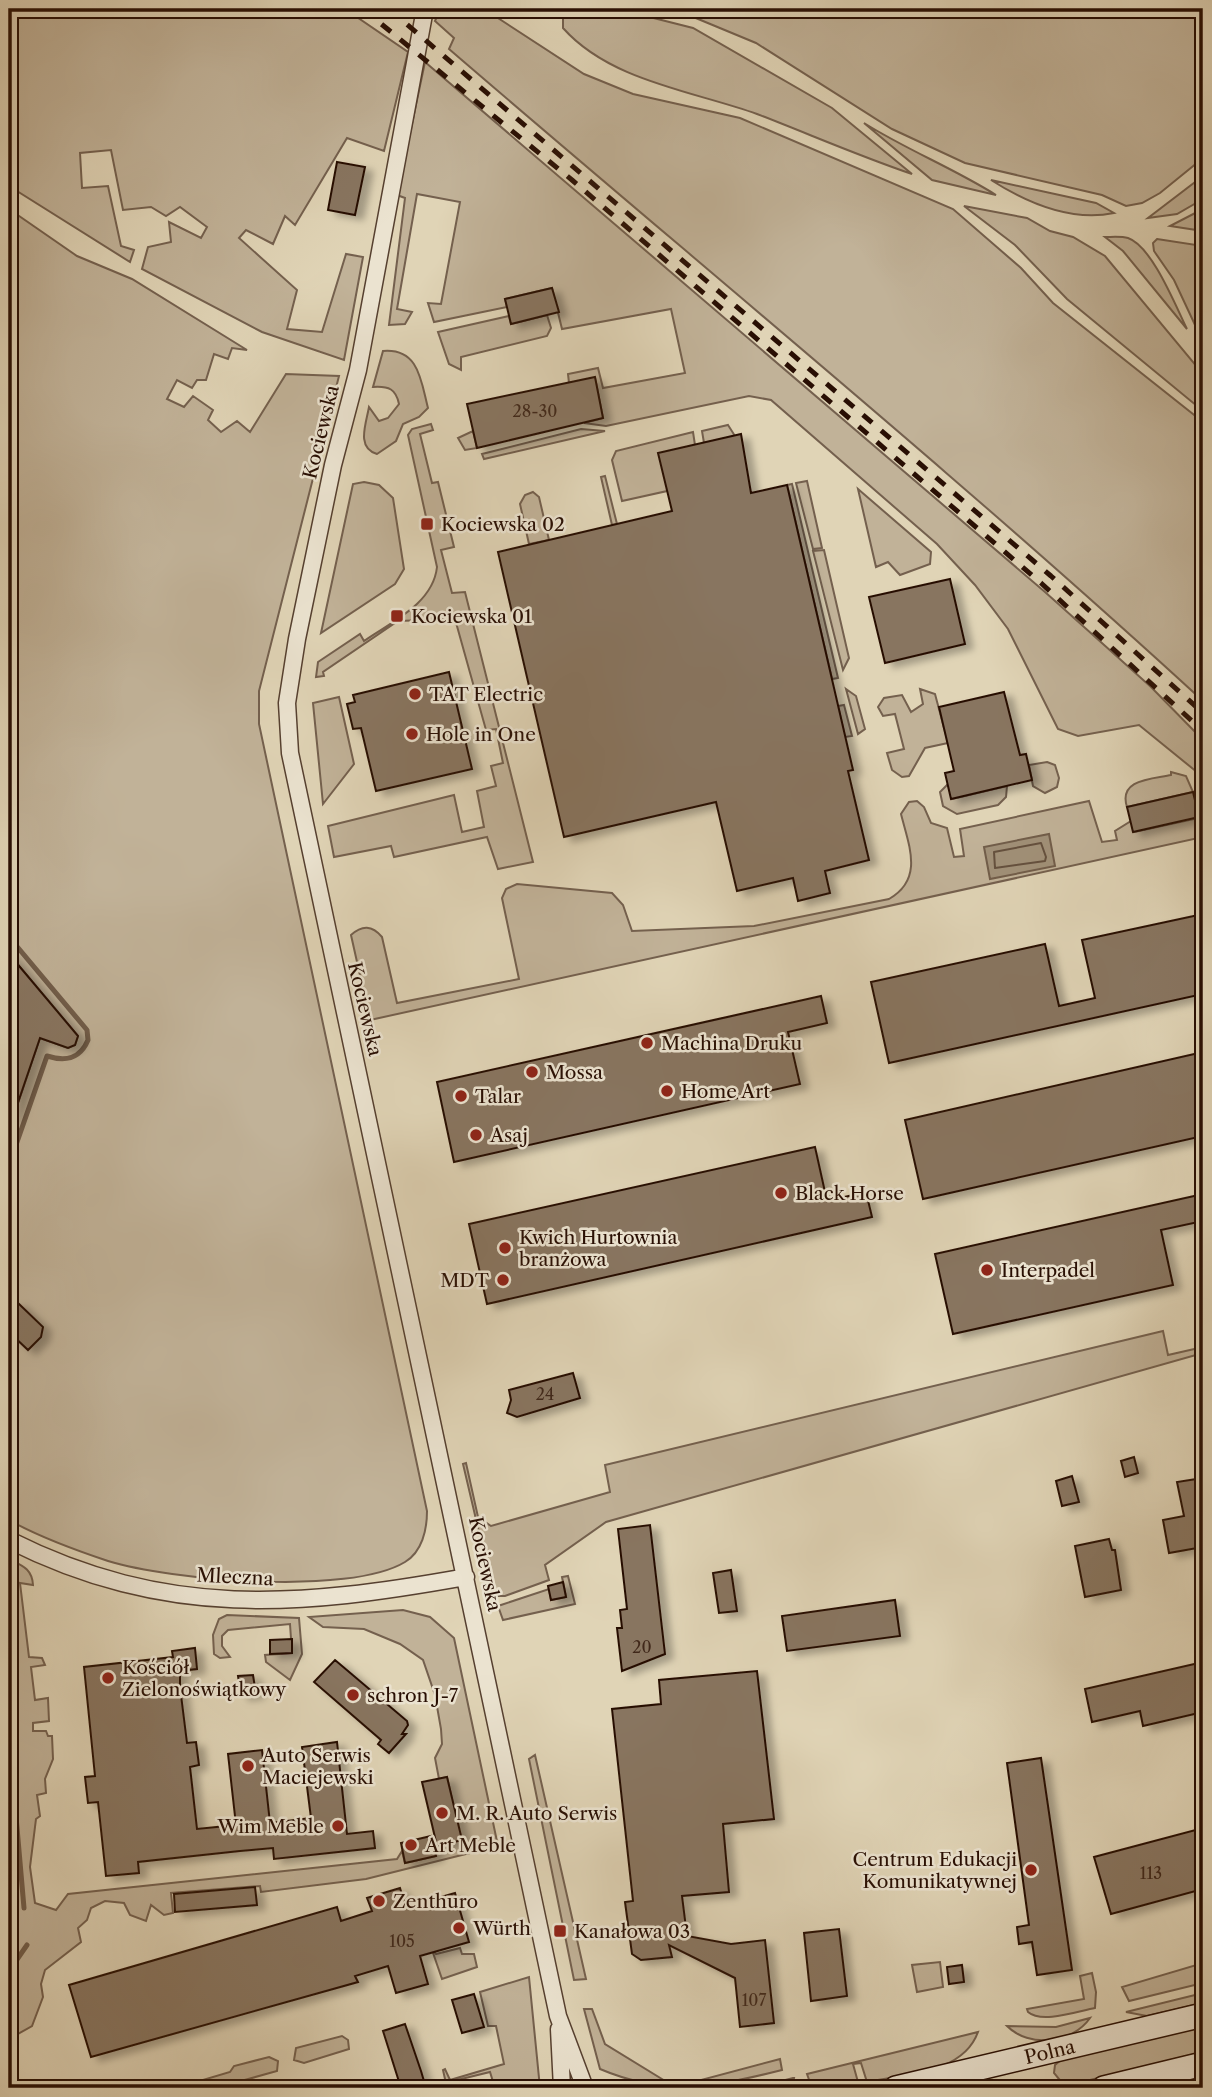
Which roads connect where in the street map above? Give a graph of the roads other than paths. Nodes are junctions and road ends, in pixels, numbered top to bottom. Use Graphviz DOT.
graph roads {
  1 [pos="425,9"];
  2 [pos="9,1540"];
  3 [pos="467,1577"];
  4 [pos="1203,2015"];
  5 [pos="558,2016"];
  6 [pos="1203,2064"];
  7 [pos="562,2088"];
  8 [pos="585,2088"];
  9 [pos="896,2088"];
  10 [pos="1104,2088"];
  1 -- 3 [label="street, Kociewska"];
  2 -- 3 [label="street, Mleczna"];
  3 -- 5 [label="street, Kociewska"];
  4 -- 9 [label="street, Polna"];
  5 -- 7 [label="street, Kociewska"];
  5 -- 8 [label="street, Kociewska"];
  6 -- 10 [label="street"];
}
